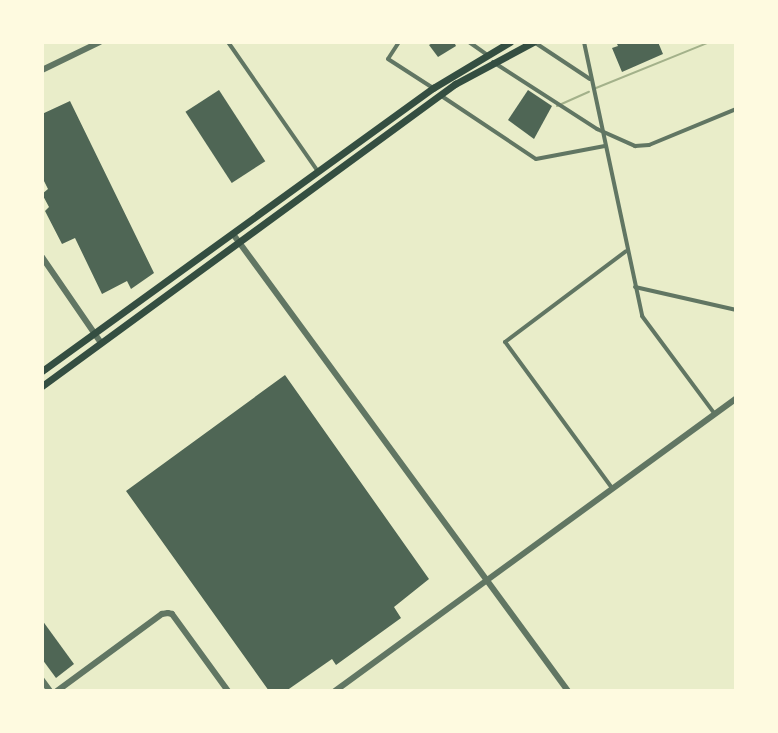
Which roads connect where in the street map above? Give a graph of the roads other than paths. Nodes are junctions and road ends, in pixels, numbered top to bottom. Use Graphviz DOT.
graph roads {
  1 [pos="100,42"];
  2 [pos="228,42"];
  3 [pos="399,42"];
  4 [pos="469,42"];
  5 [pos="510,42"];
  6 [pos="534,42"];
  7 [pos="584,42"];
  8 [pos="486,54"];
  9 [pos="492,61"];
  10 [pos="43,67"];
  11 [pos="590,79"];
  12 [pos="433,88"];
  13 [pos="439,95"];
  14 [pos="736,109"];
  15 [pos="601,131"];
  16 [pos="605,146"];
  17 [pos="318,172"];
  18 [pos="233,234"];
  19 [pos="239,242"];
  20 [pos="627,250"];
  21 [pos="42,257"];
  22 [pos="635,287"];
  23 [pos="736,310"];
  24 [pos="94,334"];
  25 [pos="101,343"];
  26 [pos="42,371"];
  27 [pos="42,386"];
  28 [pos="736,399"];
  29 [pos="714,413"];
  30 [pos="612,488"];
  31 [pos="487,579"];
  32 [pos="42,680"];
  33 [pos="50,691"];
  34 [pos="57,691"];
  35 [pos="228,691"];
  36 [pos="335,691"];
  37 [pos="568,691"];
  1 -- 10 [label="street"];
  2 -- 17 [label="street"];
  3 -- 12 [label="street"];
  4 -- 8 [label="street"];
  5 -- 8 [label="highway"];
  6 -- 9 [label="highway"];
  6 -- 11 [label="street"];
  7 -- 11 [label="street"];
  8 -- 12 [label="highway"];
  9 -- 13 [label="highway"];
  9 -- 15 [label="street"];
  11 -- 15 [label="street"];
  12 -- 17 [label="highway"];
  13 -- 16 [label="street"];
  13 -- 19 [label="highway"];
  14 -- 15 [label="street"];
  15 -- 16 [label="street"];
  16 -- 20 [label="street"];
  17 -- 18 [label="highway"];
  18 -- 19 [label="street"];
  18 -- 24 [label="highway"];
  19 -- 25 [label="highway"];
  19 -- 31 [label="street"];
  20 -- 22 [label="street"];
  20 -- 30 [label="street"];
  21 -- 24 [label="street"];
  22 -- 23 [label="street"];
  22 -- 29 [label="street"];
  24 -- 25 [label="street"];
  24 -- 26 [label="highway"];
  25 -- 27 [label="highway"];
  28 -- 29 [label="street"];
  29 -- 30 [label="street"];
  30 -- 31 [label="street"];
  31 -- 36 [label="street"];
  31 -- 37 [label="street"];
  32 -- 33 [label="street"];
  34 -- 35 [label="street"];
}
